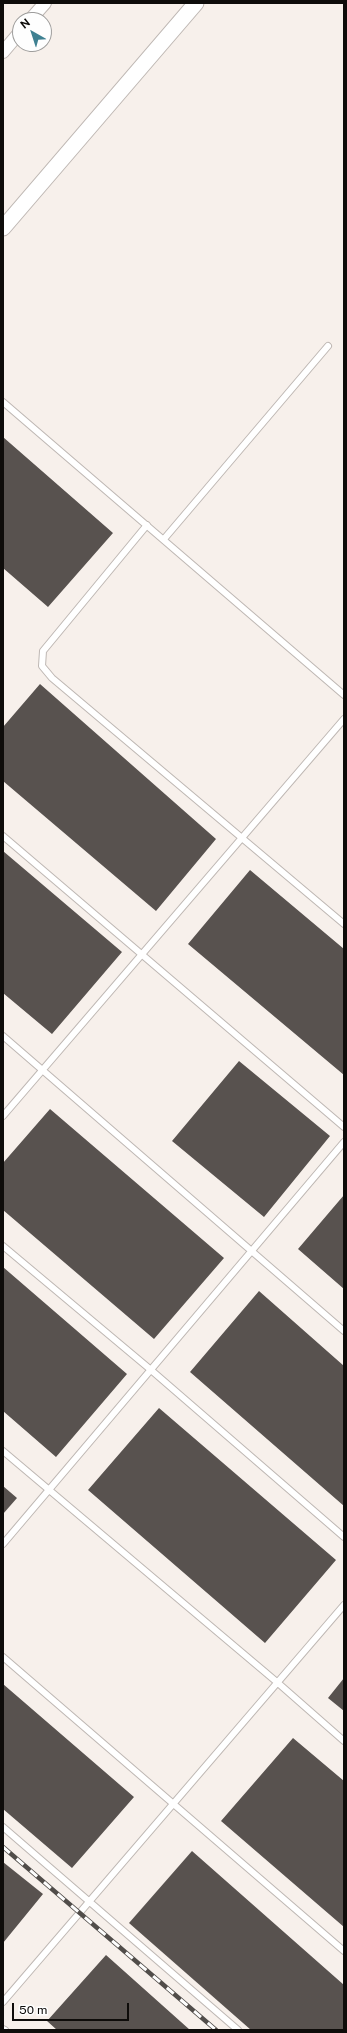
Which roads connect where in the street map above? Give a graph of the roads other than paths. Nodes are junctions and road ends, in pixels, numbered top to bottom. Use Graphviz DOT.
graph roads {
  1 [pos="45,3"];
  2 [pos="196,3"];
  3 [pos="37,12"];
  4 [pos="12,41"];
  5 [pos="3,52"];
  6 [pos="5,222"];
  7 [pos="328,346"];
  8 [pos="3,402"];
  9 [pos="147,525"];
  10 [pos="164,539"];
  11 [pos="344,695"];
  12 [pos="344,719"];
  13 [pos="3,836"];
  14 [pos="242,838"];
  15 [pos="344,924"];
  16 [pos="140,955"];
  17 [pos="3,1036"];
  18 [pos="42,1070"];
  19 [pos="3,1116"];
  20 [pos="344,1127"];
  21 [pos="344,1142"];
  22 [pos="3,1246"];
  23 [pos="251,1252"];
  24 [pos="344,1331"];
  25 [pos="151,1370"];
  26 [pos="3,1451"];
  27 [pos="49,1490"];
  28 [pos="344,1537"];
  29 [pos="3,1544"];
  30 [pos="344,1605"];
  31 [pos="3,1657"];
  32 [pos="278,1683"];
  33 [pos="344,1741"];
  34 [pos="173,1803"];
  35 [pos="3,1827"];
  36 [pos="88,1901"];
  37 [pos="344,1951"];
  38 [pos="3,2002"];
  39 [pos="238,2030"];
  1 -- 3 [label="street"];
  2 -- 6 [label="street"];
  4 -- 5 [label="street"];
  7 -- 10 [label="lane"];
  8 -- 9 [label="lane"];
  9 -- 10 [label="lane"];
  9 -- 14 [label="lane"];
  10 -- 11 [label="lane"];
  12 -- 14 [label="lane"];
  13 -- 16 [label="lane"];
  14 -- 15 [label="lane"];
  14 -- 16 [label="lane"];
  16 -- 18 [label="lane"];
  16 -- 20 [label="lane"];
  17 -- 18 [label="lane"];
  18 -- 19 [label="lane"];
  18 -- 23 [label="lane"];
  21 -- 23 [label="lane"];
  22 -- 25 [label="lane"];
  23 -- 24 [label="lane"];
  23 -- 25 [label="lane"];
  25 -- 27 [label="lane"];
  25 -- 28 [label="lane"];
  26 -- 27 [label="lane"];
  27 -- 29 [label="lane"];
  27 -- 32 [label="lane"];
  30 -- 32 [label="lane"];
  31 -- 34 [label="lane"];
  32 -- 33 [label="lane"];
  32 -- 34 [label="lane"];
  34 -- 36 [label="lane"];
  34 -- 37 [label="lane"];
  35 -- 36 [label="lane"];
  36 -- 38 [label="lane"];
  36 -- 39 [label="lane"];
}
